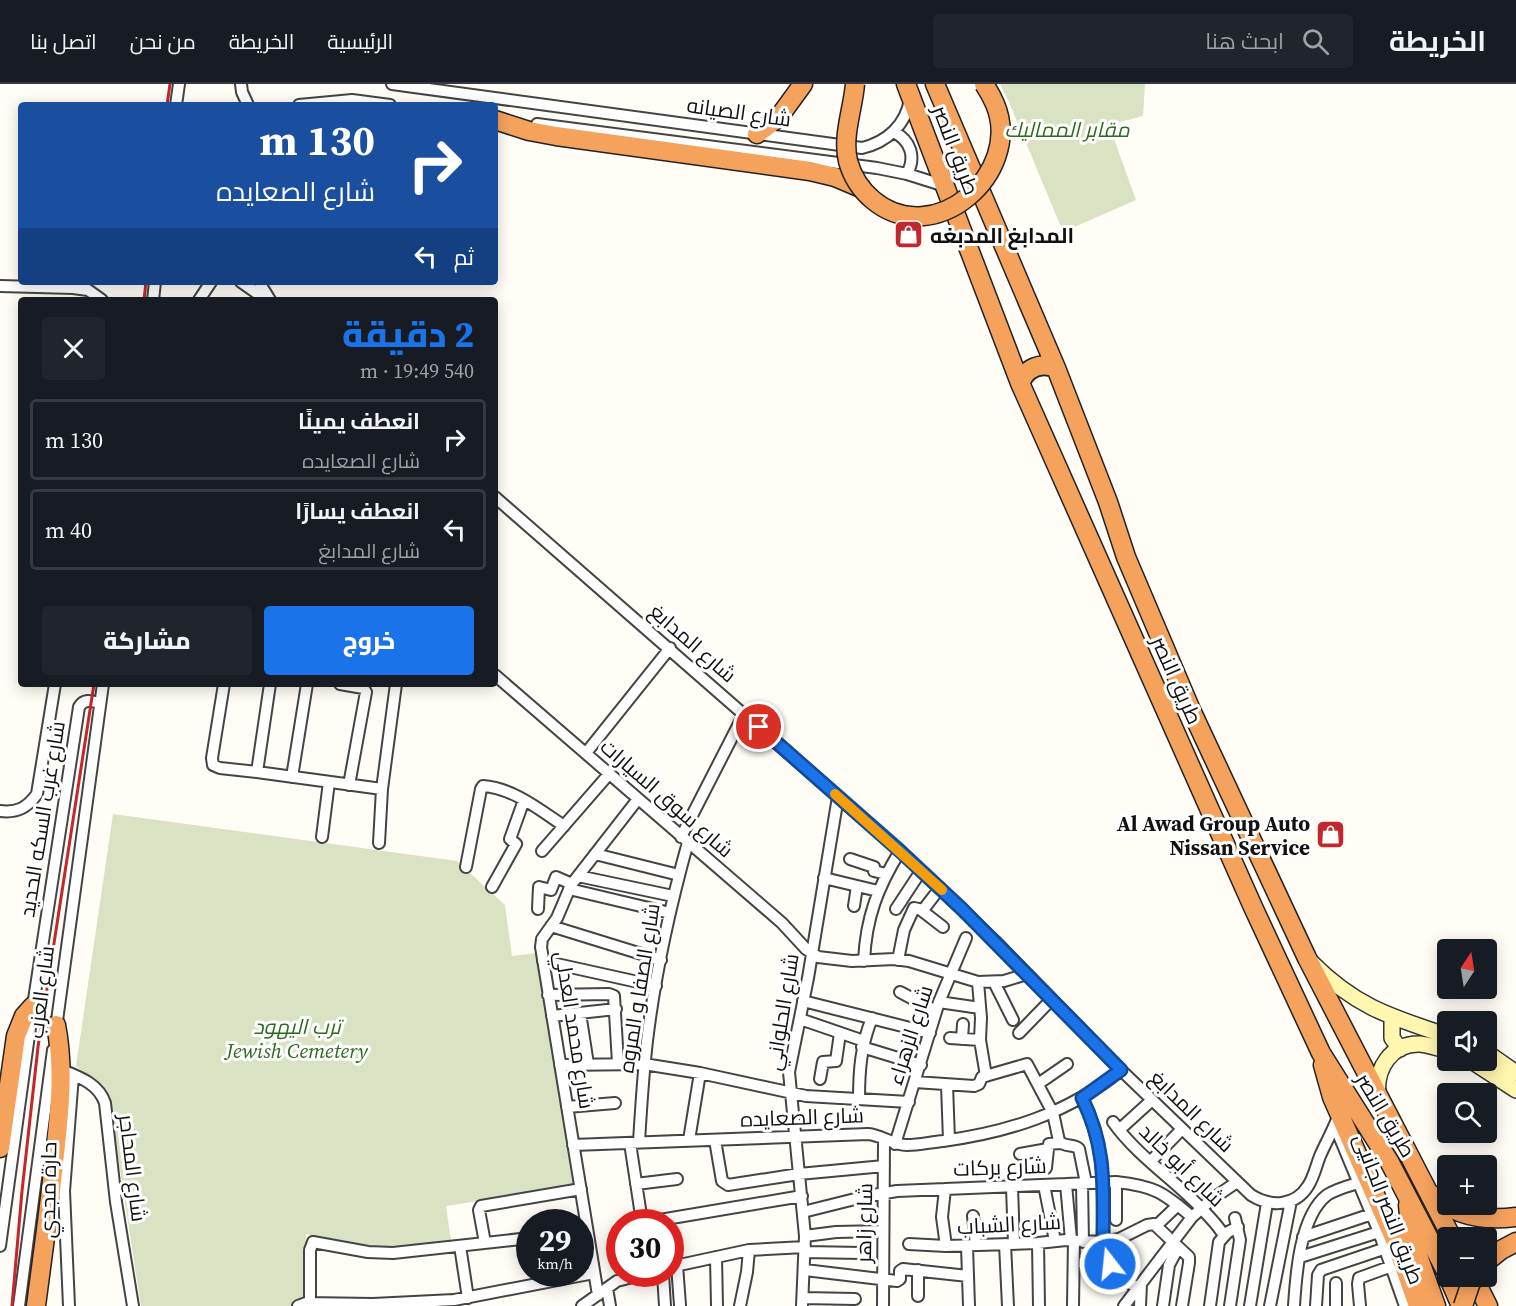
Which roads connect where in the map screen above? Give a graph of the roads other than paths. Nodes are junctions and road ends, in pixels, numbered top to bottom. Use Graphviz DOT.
graph roads {
  1 [pos="179,84"];
  2 [pos="241,84"];
  3 [pos="392,84"];
  4 [pos="803,84"];
  5 [pos="855,84"];
  6 [pos="935,84"];
  7 [pos="984,84"];
  8 [pos="908,90"];
  9 [pos="176,102"];
  10 [pos="247,102"];
  11 [pos="331,102"];
  12 [pos="367,102"];
  13 [pos="498,119"];
  14 [pos="498,120"];
  15 [pos="894,132"];
  16 [pos="758,134"];
  17 [pos="908,174"];
  18 [pos="946,186"];
  19 [pos="861,188"];
  20 [pos="0,285"];
  21 [pos="246,285"];
  22 [pos="98,297"];
  23 [pos="264,297"];
  24 [pos="1056,368"];
  25 [pos="1020,383"];
  26 [pos="498,500"];
  27 [pos="670,648"];
  28 [pos="498,678"];
  29 [pos="55,687"];
  30 [pos="103,687"];
  31 [pos="224,687"];
  32 [pos="270,687"];
  33 [pos="307,687"];
  34 [pos="357,687"];
  35 [pos="396,687"];
  36 [pos="100,703"];
  37 [pos="744,714"];
  38 [pos="586,753"];
  39 [pos="257,772"];
  40 [pos="609,774"];
  41 [pos="292,777"];
  42 [pos="329,782"];
  43 [pos="349,785"];
  44 [pos="382,789"];
  45 [pos="838,797"];
  46 [pos="638,799"];
  47 [pos="524,800"];
  48 [pos="0,811"];
  49 [pos="564,826"];
  50 [pos="322,837"];
  51 [pos="685,840"];
  52 [pos="379,843"];
  53 [pos="542,851"];
  54 [pos="900,851"];
  55 [pos="595,854"];
  56 [pos="850,859"];
  57 [pos="466,867"];
  58 [pos="921,871"];
  59 [pos="886,874"];
  60 [pos="679,875"];
  61 [pos="824,878"];
  62 [pos="573,883"];
  63 [pos="857,886"];
  64 [pos="492,887"];
  65 [pos="940,888"];
  66 [pos="878,891"];
  67 [pos="674,896"];
  68 [pos="854,906"];
  69 [pos="538,909"];
  70 [pos="896,909"];
  71 [pos="921,910"];
  72 [pos="670,913"];
  73 [pos="551,926"];
  74 [pos="942,927"];
  75 [pos="966,938"];
  76 [pos="811,954"];
  77 [pos="1307,958"];
  78 [pos="661,960"];
  79 [pos="898,960"];
  80 [pos="543,961"];
  81 [pos="864,961"];
  82 [pos="951,973"];
  83 [pos="1027,974"];
  84 [pos="978,982"];
  85 [pos="994,982"];
  86 [pos="656,986"];
  87 [pos="900,992"];
  88 [pos="548,995"];
  89 [pos="1052,999"];
  90 [pos="803,1001"];
  91 [pos="33,1006"];
  92 [pos="938,1006"];
  93 [pos="980,1008"];
  94 [pos="616,1009"];
  95 [pos="580,1013"];
  96 [pos="552,1016"];
  97 [pos="872,1018"];
  98 [pos="1392,1018"];
  99 [pos="800,1019"];
  100 [pos="1013,1020"];
  101 [pos="963,1024"];
  102 [pos="56,1025"];
  103 [pos="1437,1032"];
  104 [pos="840,1033"];
  105 [pos="930,1033"];
  106 [pos="1019,1033"];
  107 [pos="980,1040"];
  108 [pos="863,1044"];
  109 [pos="1437,1048"];
  110 [pos="1400,1049"];
  111 [pos="1321,1053"];
  112 [pos="1497,1060"];
  113 [pos="618,1063"];
  114 [pos="588,1064"];
  115 [pos="644,1064"];
  116 [pos="1067,1064"];
  117 [pos="560,1065"];
  118 [pos="921,1065"];
  119 [pos="62,1070"];
  120 [pos="1121,1070"];
  121 [pos="1487,1071"];
  122 [pos="700,1073"];
  123 [pos="1516,1073"];
  124 [pos="986,1076"];
  125 [pos="820,1079"];
  126 [pos="915,1082"];
  127 [pos="1038,1083"];
  128 [pos="947,1085"];
  129 [pos="1516,1090"];
  130 [pos="790,1093"];
  131 [pos="1378,1095"];
  132 [pos="1082,1098"];
  133 [pos="859,1099"];
  134 [pos="1152,1100"];
  135 [pos="909,1102"];
  136 [pos="615,1103"];
  137 [pos="567,1107"];
  138 [pos="1053,1113"];
  139 [pos="1337,1120"];
  140 [pos="1182,1129"];
  141 [pos="794,1137"];
  142 [pos="689,1140"];
  143 [pos="715,1140"];
  144 [pos="949,1140"];
  145 [pos="890,1142"];
  146 [pos="634,1143"];
  147 [pos="1060,1143"];
  148 [pos="573,1145"];
  149 [pos="0,1148"];
  150 [pos="1048,1149"];
  151 [pos="1020,1154"];
  152 [pos="1151,1161"];
  153 [pos="884,1166"];
  154 [pos="1046,1168"];
  155 [pos="799,1174"];
  156 [pos="677,1179"];
  157 [pos="1103,1182"];
  158 [pos="1116,1182"];
  159 [pos="1237,1182"];
  160 [pos="1084,1183"];
  161 [pos="1358,1183"];
  162 [pos="1066,1184"];
  163 [pos="636,1185"];
  164 [pos="1044,1185"];
  165 [pos="1012,1187"];
  166 [pos="581,1189"];
  167 [pos="945,1189"];
  168 [pos="1428,1191"];
  169 [pos="884,1192"];
  170 [pos="802,1196"];
  171 [pos="1408,1197"];
  172 [pos="1291,1201"];
  173 [pos="1267,1203"];
  174 [pos="1178,1205"];
  175 [pos="1201,1208"];
  176 [pos="582,1209"];
  177 [pos="640,1209"];
  178 [pos="803,1212"];
  179 [pos="1372,1214"];
  180 [pos="684,1216"];
  181 [pos="973,1216"];
  182 [pos="1192,1217"];
  183 [pos="1516,1217"];
  184 [pos="1116,1220"];
  185 [pos="1156,1226"];
  186 [pos="1446,1227"];
  187 [pos="884,1231"];
  188 [pos="1379,1232"];
  189 [pos="1224,1236"];
  190 [pos="1303,1237"];
  191 [pos="516,1240"];
  192 [pos="1055,1241"];
  193 [pos="1076,1241"];
  194 [pos="1105,1242"];
  195 [pos="1516,1242"];
  196 [pos="485,1243"];
  197 [pos="1038,1243"];
  198 [pos="909,1244"];
  199 [pos="1010,1244"];
  200 [pos="805,1245"];
  201 [pos="1175,1245"];
  202 [pos="0,1246"];
  203 [pos="460,1246"];
  204 [pos="946,1246"];
  205 [pos="971,1246"];
  206 [pos="1386,1248"];
  207 [pos="749,1250"];
  208 [pos="862,1253"];
  209 [pos="1497,1253"];
  210 [pos="1437,1254"];
  211 [pos="716,1257"];
  212 [pos="1300,1257"];
  213 [pos="684,1264"];
  214 [pos="1392,1266"];
  215 [pos="805,1270"];
  216 [pos="918,1270"];
  217 [pos="968,1276"];
  218 [pos="883,1279"];
  219 [pos="1336,1283"];
  220 [pos="1139,1286"];
  221 [pos="523,1287"];
  222 [pos="609,1287"];
  223 [pos="664,1287"];
  224 [pos="677,1287"];
  225 [pos="1453,1287"];
  226 [pos="1469,1287"];
  227 [pos="1479,1287"];
  228 [pos="918,1296"];
  229 [pos="468,1298"];
  230 [pos="594,1299"];
  231 [pos="855,1299"];
  232 [pos="802,1302"];
  233 [pos="310,1303"];
  234 [pos="358,1305"];
  235 [pos="680,1305"];
  236 [pos="19,1306"];
  237 [pos="36,1306"];
  238 [pos="69,1306"];
  239 [pos="133,1306"];
  240 [pos="298,1306"];
  241 [pos="610,1306"];
  242 [pos="665,1306"];
  243 [pos="717,1306"];
  244 [pos="740,1306"];
  245 [pos="883,1306"];
  246 [pos="969,1306"];
  247 [pos="1008,1306"];
  248 [pos="1039,1306"];
  249 [pos="1073,1306"];
  250 [pos="1124,1306"];
  251 [pos="1140,1306"];
  252 [pos="1163,1306"];
  253 [pos="1182,1306"];
  254 [pos="1209,1306"];
  255 [pos="1230,1306"];
  256 [pos="1250,1306"];
  257 [pos="1270,1306"];
  258 [pos="1294,1306"];
  259 [pos="1316,1306"];
  260 [pos="1336,1306"];
  261 [pos="1360,1306"];
  262 [pos="1406,1306"];
  263 [pos="1418,1306"];
  264 [pos="1436,1306"];
  265 [pos="1462,1306"];
  266 [pos="1488,1306"];
  1 -- 9 [label="street"];
  2 -- 10 [label="street"];
  3 -- 16 [label="street, شارع الصيانه"];
  4 -- 16 [label="highway"];
  5 -- 19 [label="highway, bridge"];
  6 -- 24 [label="highway, طريق النصر"];
  7 -- 19 [label="highway, bridge"];
  8 -- 15 [label="street"];
  8 -- 18 [label="highway, طريق النصر"];
  11 -- 12 [label="street"];
  13 -- 17 [label="street, شارع الصيانه"];
  14 -- 19 [label="highway"];
  15 -- 16 [label="street, شارع الصيانه"];
  15 -- 17 [label="street"];
  17 -- 18 [label="street, شارع الصيانه"];
  18 -- 25 [label="highway, طريق النصر"];
  20 -- 22 [label="street"];
  21 -- 23 [label="street"];
  24 -- 25 [label="highway"];
  24 -- 77 [label="highway, طريق النصر"];
  25 -- 111 [label="highway, طريق النصر"];
  26 -- 27 [label="street, شارع المدابغ"];
  27 -- 37 [label="street, شارع المدابغ"];
  27 -- 38 [label="street"];
  28 -- 38 [label="street, شارع سوق السيارات"];
  29 -- 48 [label="street"];
  30 -- 36 [label="street, شارع العزب"];
  31 -- 39 [label="street"];
  32 -- 39 [label="street"];
  33 -- 41 [label="street"];
  34 -- 43 [label="street"];
  35 -- 44 [label="street"];
  36 -- 91 [label="street, شارع غرب السكه الحديد"];
  36 -- 102 [label="street, شارع العزب"];
  37 -- 45 [label="street, شارع المدابغ"];
  37 -- 51 [label="street, شارع الصفا و المروه"];
  38 -- 40 [label="street, شارع سوق السيارات"];
  39 -- 41 [label="street"];
  40 -- 46 [label="street, شارع سوق السيارات"];
  40 -- 49 [label="street"];
  41 -- 42 [label="street"];
  42 -- 43 [label="street"];
  42 -- 50 [label="street"];
  43 -- 44 [label="street"];
  44 -- 52 [label="street"];
  45 -- 54 [label="street, شارع المدابغ"];
  45 -- 61 [label="street, شارع الحلواني"];
  46 -- 51 [label="street, شارع سوق السيارات"];
  46 -- 55 [label="street, شارع محمد العدلي"];
  47 -- 49 [label="street"];
  47 -- 57 [label="street"];
  47 -- 64 [label="street"];
  49 -- 53 [label="street"];
  51 -- 60 [label="street, شارع الصفا و المروه"];
  51 -- 76 [label="street, شارع سوق السيارات"];
  54 -- 58 [label="street, شارع المدابغ"];
  54 -- 59 [label="street"];
  55 -- 60 [label="street"];
  55 -- 62 [label="street, شارع محمد العدلي"];
  56 -- 59 [label="street"];
  58 -- 65 [label="street, شارع المدابغ"];
  58 -- 70 [label="street"];
  59 -- 66 [label="street"];
  60 -- 67 [label="street, شارع الصفا و المروه"];
  61 -- 63 [label="street"];
  61 -- 76 [label="street, شارع الحلواني"];
  62 -- 67 [label="street"];
  62 -- 69 [label="street"];
  62 -- 72 [label="street"];
  62 -- 73 [label="street, شارع محمد العدلي"];
  63 -- 66 [label="street"];
  63 -- 68 [label="street"];
  65 -- 71 [label="street"];
  65 -- 83 [label="street, شارع المدابغ"];
  66 -- 81 [label="street"];
  67 -- 72 [label="street, شارع الصفا و المروه"];
  71 -- 74 [label="street"];
  71 -- 79 [label="street"];
  72 -- 78 [label="street, شارع الصفا و المروه"];
  73 -- 78 [label="street"];
  73 -- 80 [label="street, شارع محمد العدلي"];
  75 -- 82 [label="street, شارع الزهراء"];
  76 -- 81 [label="street"];
  76 -- 90 [label="street, شارع الحلواني"];
  77 -- 98 [label="street"];
  77 -- 131 [label="highway, طريق النصر"];
  78 -- 86 [label="street, شارع الصفا و المروه"];
  79 -- 81 [label="street"];
  79 -- 82 [label="street"];
  80 -- 86 [label="street"];
  80 -- 88 [label="street, شارع محمد العدلي"];
  82 -- 84 [label="street"];
  82 -- 92 [label="street, شارع الزهراء"];
  83 -- 85 [label="street"];
  83 -- 89 [label="street, شارع المدابغ"];
  84 -- 85 [label="street"];
  84 -- 93 [label="street"];
  85 -- 100 [label="street"];
  86 -- 115 [label="street, شارع الصفا و المروه"];
  87 -- 92 [label="street"];
  88 -- 94 [label="street"];
  88 -- 96 [label="street, شارع محمد العدلي"];
  89 -- 106 [label="street"];
  89 -- 120 [label="street, شارع المدابغ"];
  90 -- 97 [label="street"];
  90 -- 99 [label="street, شارع الحلواني"];
  91 -- 149 [label="highway"];
  91 -- 202 [label="street, شارع غرب السكه الحديد"];
  92 -- 93 [label="street"];
  92 -- 105 [label="street, شارع الزهراء"];
  93 -- 107 [label="street"];
  94 -- 95 [label="street"];
  94 -- 113 [label="street"];
  95 -- 96 [label="street"];
  95 -- 114 [label="street"];
  96 -- 117 [label="street, شارع محمد العدلي"];
  97 -- 105 [label="street"];
  97 -- 108 [label="street"];
  98 -- 103 [label="street"];
  98 -- 110 [label="street"];
  99 -- 104 [label="street"];
  99 -- 130 [label="street, شارع الحلواني"];
  101 -- 107 [label="street"];
  102 -- 119 [label="highway"];
  104 -- 108 [label="street"];
  104 -- 125 [label="street"];
  105 -- 118 [label="street, شارع الزهراء"];
  107 -- 124 [label="street"];
  108 -- 118 [label="street"];
  108 -- 133 [label="street"];
  109 -- 110 [label="street"];
  110 -- 131 [label="street"];
  111 -- 139 [label="highway"];
  111 -- 171 [label="highway, طريق النصر"];
  112 -- 123 [label="street"];
  113 -- 114 [label="street"];
  113 -- 115 [label="street"];
  114 -- 117 [label="street"];
  115 -- 122 [label="street"];
  115 -- 146 [label="street, شارع الصفا و المروه"];
  116 -- 127 [label="street"];
  117 -- 137 [label="street, شارع محمد العدلي"];
  118 -- 126 [label="street, شارع الزهراء"];
  119 -- 236 [label="street, شارع العزب"];
  119 -- 237 [label="highway"];
  119 -- 238 [label="street, حارة مجدي"];
  119 -- 239 [label="street, شارع المحاجر"];
  120 -- 132 [label="street, شارع الصعايده"];
  120 -- 134 [label="street, شارع المدابغ"];
  121 -- 129 [label="street"];
  122 -- 130 [label="street"];
  122 -- 142 [label="street"];
  124 -- 127 [label="street"];
  124 -- 128 [label="street"];
  126 -- 128 [label="street"];
  126 -- 135 [label="street, شارع الزهراء"];
  127 -- 138 [label="street"];
  128 -- 144 [label="street"];
  130 -- 133 [label="street"];
  130 -- 141 [label="street, شارع الحلواني"];
  131 -- 168 [label="highway, طريق النصر"];
  132 -- 138 [label="street, شارع الصعايده"];
  132 -- 157 [label="street"];
  133 -- 135 [label="street"];
  134 -- 140 [label="street, شارع المدابغ"];
  134 -- 152 [label="street, شارع أبو خالد"];
  135 -- 145 [label="street, شارع الزهراء"];
  136 -- 137 [label="street"];
  137 -- 148 [label="street, شارع محمد العدلي"];
  138 -- 144 [label="street, شارع الصعايده"];
  138 -- 147 [label="street"];
  139 -- 161 [label="street, طريق النصر الجانيى"];
  139 -- 172 [label="street"];
  139 -- 263 [label="highway"];
  140 -- 152 [label="street"];
  140 -- 159 [label="street, شارع المدابغ"];
  141 -- 143 [label="street, شارع الصعايده"];
  141 -- 145 [label="street, شارع الصعايده"];
  141 -- 155 [label="street, شارع الحلواني"];
  142 -- 143 [label="street, شارع الصعايده"];
  142 -- 146 [label="street, شارع الصعايده"];
  143 -- 155 [label="street"];
  144 -- 145 [label="street, شارع الصعايده"];
  145 -- 153 [label="street, شارع زاهر"];
  146 -- 148 [label="street, شارع الصعايده"];
  146 -- 163 [label="street, شارع الصفا و المروه"];
  147 -- 150 [label="street"];
  147 -- 160 [label="street"];
  148 -- 166 [label="street, شارع محمد العدلي"];
  150 -- 151 [label="street"];
  150 -- 154 [label="street"];
  152 -- 175 [label="street, شارع أبو خالد"];
  153 -- 155 [label="street"];
  153 -- 169 [label="street, شارع زاهر"];
  155 -- 170 [label="street, شارع الحلواني"];
  156 -- 163 [label="street"];
  157 -- 158 [label="street, شارع بركات"];
  157 -- 160 [label="street, شارع بركات"];
  157 -- 194 [label="street"];
  158 -- 174 [label="street, شارع بركات"];
  158 -- 184 [label="street"];
  159 -- 173 [label="street, شارع المدابغ"];
  159 -- 175 [label="street"];
  160 -- 162 [label="street, شارع بركات"];
  160 -- 193 [label="street"];
  161 -- 179 [label="street, طريق النصر الجانيى"];
  161 -- 190 [label="street"];
  162 -- 164 [label="street, شارع بركات"];
  162 -- 193 [label="street"];
  163 -- 177 [label="street, شارع الصفا و المروه"];
  164 -- 165 [label="street, شارع بركات"];
  164 -- 192 [label="street"];
  165 -- 167 [label="street, شارع بركات"];
  165 -- 199 [label="street"];
  166 -- 176 [label="street, شارع محمد العدلي"];
  166 -- 196 [label="street"];
  167 -- 169 [label="street, شارع بركات"];
  167 -- 204 [label="street"];
  168 -- 183 [label="highway"];
  168 -- 186 [label="highway, طريق النصر"];
  169 -- 178 [label="street, شارع بركات"];
  169 -- 187 [label="street, شارع زاهر"];
  170 -- 178 [label="street, شارع الحلواني"];
  170 -- 180 [label="street"];
  171 -- 210 [label="highway, طريق النصر"];
  171 -- 264 [label="highway"];
  172 -- 173 [label="street"];
  172 -- 257 [label="street"];
  173 -- 256 [label="street"];
  174 -- 182 [label="street, شارع بركات"];
  174 -- 185 [label="street"];
  175 -- 182 [label="street"];
  175 -- 189 [label="street, شارع أبو خالد"];
  178 -- 200 [label="street, شارع الحلواني"];
  179 -- 188 [label="street, طريق النصر الجانيى"];
  179 -- 190 [label="street"];
  181 -- 205 [label="street"];
  182 -- 201 [label="street"];
  185 -- 194 [label="street, شارع الشباب"];
  185 -- 201 [label="street"];
  187 -- 200 [label="street"];
  187 -- 218 [label="street, شارع زاهر"];
  188 -- 206 [label="street, طريق النصر الجانيى"];
  188 -- 212 [label="street"];
  189 -- 254 [label="street"];
  189 -- 255 [label="street"];
  190 -- 212 [label="street"];
  191 -- 196 [label="street"];
  192 -- 193 [label="street, شارع الشباب"];
  192 -- 197 [label="street, شارع الشباب"];
  193 -- 194 [label="street, شارع الشباب"];
  193 -- 249 [label="street"];
  194 -- 220 [label="street"];
  195 -- 209 [label="highway"];
  196 -- 203 [label="street"];
  197 -- 199 [label="street, شارع الشباب"];
  197 -- 248 [label="street"];
  198 -- 204 [label="street, شارع الشباب"];
  199 -- 205 [label="street, شارع الشباب"];
  199 -- 247 [label="street"];
  200 -- 207 [label="street"];
  200 -- 208 [label="street"];
  200 -- 215 [label="street, شارع الحلواني"];
  201 -- 220 [label="street"];
  201 -- 252 [label="street"];
  201 -- 253 [label="street"];
  203 -- 229 [label="street"];
  203 -- 233 [label="street"];
  204 -- 205 [label="street, شارع الشباب"];
  205 -- 217 [label="street"];
  206 -- 214 [label="street, طريق النصر الجانيى"];
  206 -- 259 [label="street"];
  207 -- 211 [label="street"];
  207 -- 244 [label="street"];
  211 -- 213 [label="street"];
  211 -- 243 [label="street"];
  212 -- 258 [label="street"];
  214 -- 261 [label="street"];
  214 -- 262 [label="street, طريق النصر الجانيى"];
  215 -- 218 [label="street"];
  215 -- 232 [label="street, شارع الحلواني"];
  216 -- 217 [label="street"];
  216 -- 218 [label="street"];
  216 -- 228 [label="street"];
  217 -- 246 [label="street"];
  218 -- 245 [label="street, شارع زاهر"];
  219 -- 260 [label="street"];
  220 -- 250 [label="street"];
  220 -- 251 [label="street"];
  221 -- 229 [label="street"];
  222 -- 230 [label="street"];
  223 -- 242 [label="street"];
  224 -- 235 [label="street"];
  225 -- 265 [label="highway, طريق النصر"];
  226 -- 265 [label="highway, bridge"];
  227 -- 266 [label="highway"];
  229 -- 234 [label="street"];
  230 -- 241 [label="street, شارع محمد العدلي"];
  231 -- 232 [label="street"];
  233 -- 234 [label="street"];
  233 -- 240 [label="street"];
}
